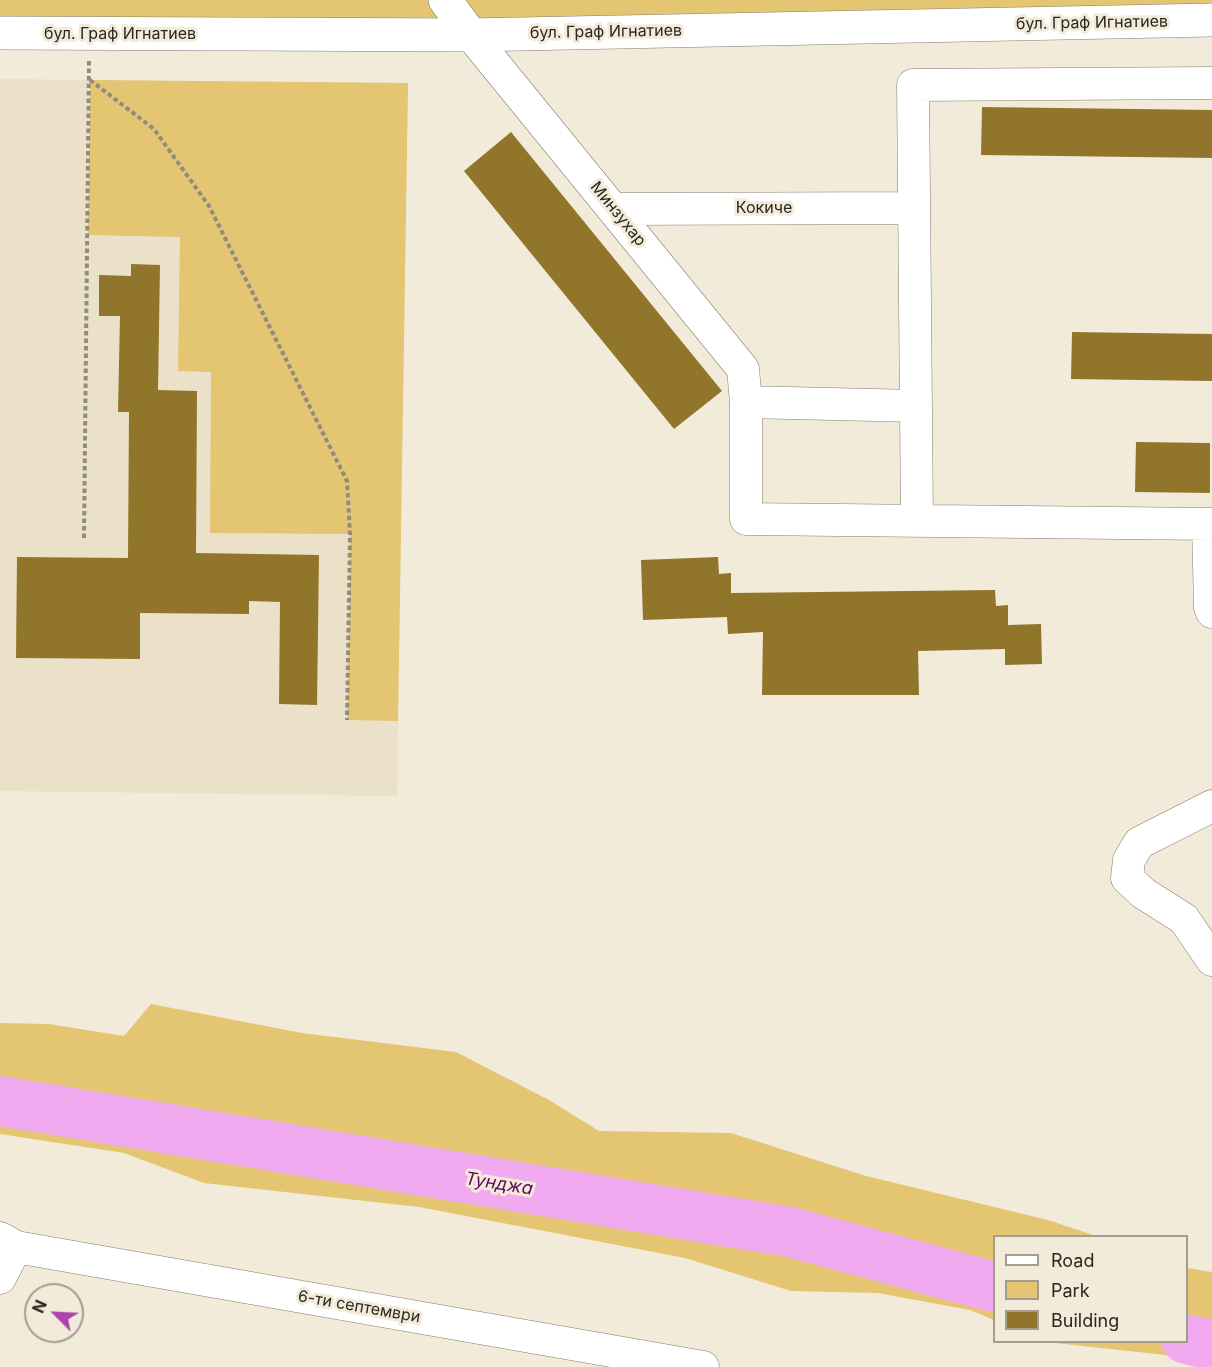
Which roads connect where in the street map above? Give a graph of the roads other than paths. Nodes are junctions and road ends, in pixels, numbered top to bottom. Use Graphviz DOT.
graph roads {
  1 [pos="445,0"];
  2 [pos="1212,20"];
  3 [pos="0,33"];
  4 [pos="471,35"];
  5 [pos="1212,82"];
  6 [pos="914,208"];
  7 [pos="613,209"];
  8 [pos="746,402"];
  9 [pos="916,406"];
  10 [pos="917,521"];
  11 [pos="1210,524"];
  12 [pos="1212,612"];
  13 [pos="1212,806"];
  14 [pos="1212,960"];
  15 [pos="8,1243"];
  16 [pos="0,1278"];
  17 [pos="703,1367"];
  1 -- 4 [label="main road"];
  2 -- 4 [label="main road, бул. Граф Игнатиев"];
  3 -- 4 [label="main road, бул. Граф Игнатиев"];
  4 -- 7 [label="street, Минзухар"];
  5 -- 6 [label="street"];
  6 -- 7 [label="street, Кокиче"];
  6 -- 9 [label="street"];
  7 -- 8 [label="street, Минзухар"];
  8 -- 9 [label="street"];
  8 -- 10 [label="street, Минзухар"];
  9 -- 10 [label="street"];
  10 -- 11 [label="street"];
  11 -- 12 [label="street"];
  13 -- 14 [label="street"];
  15 -- 16 [label="street, 6-ти септември"];
  15 -- 17 [label="street, 6-ти септември"];
}
